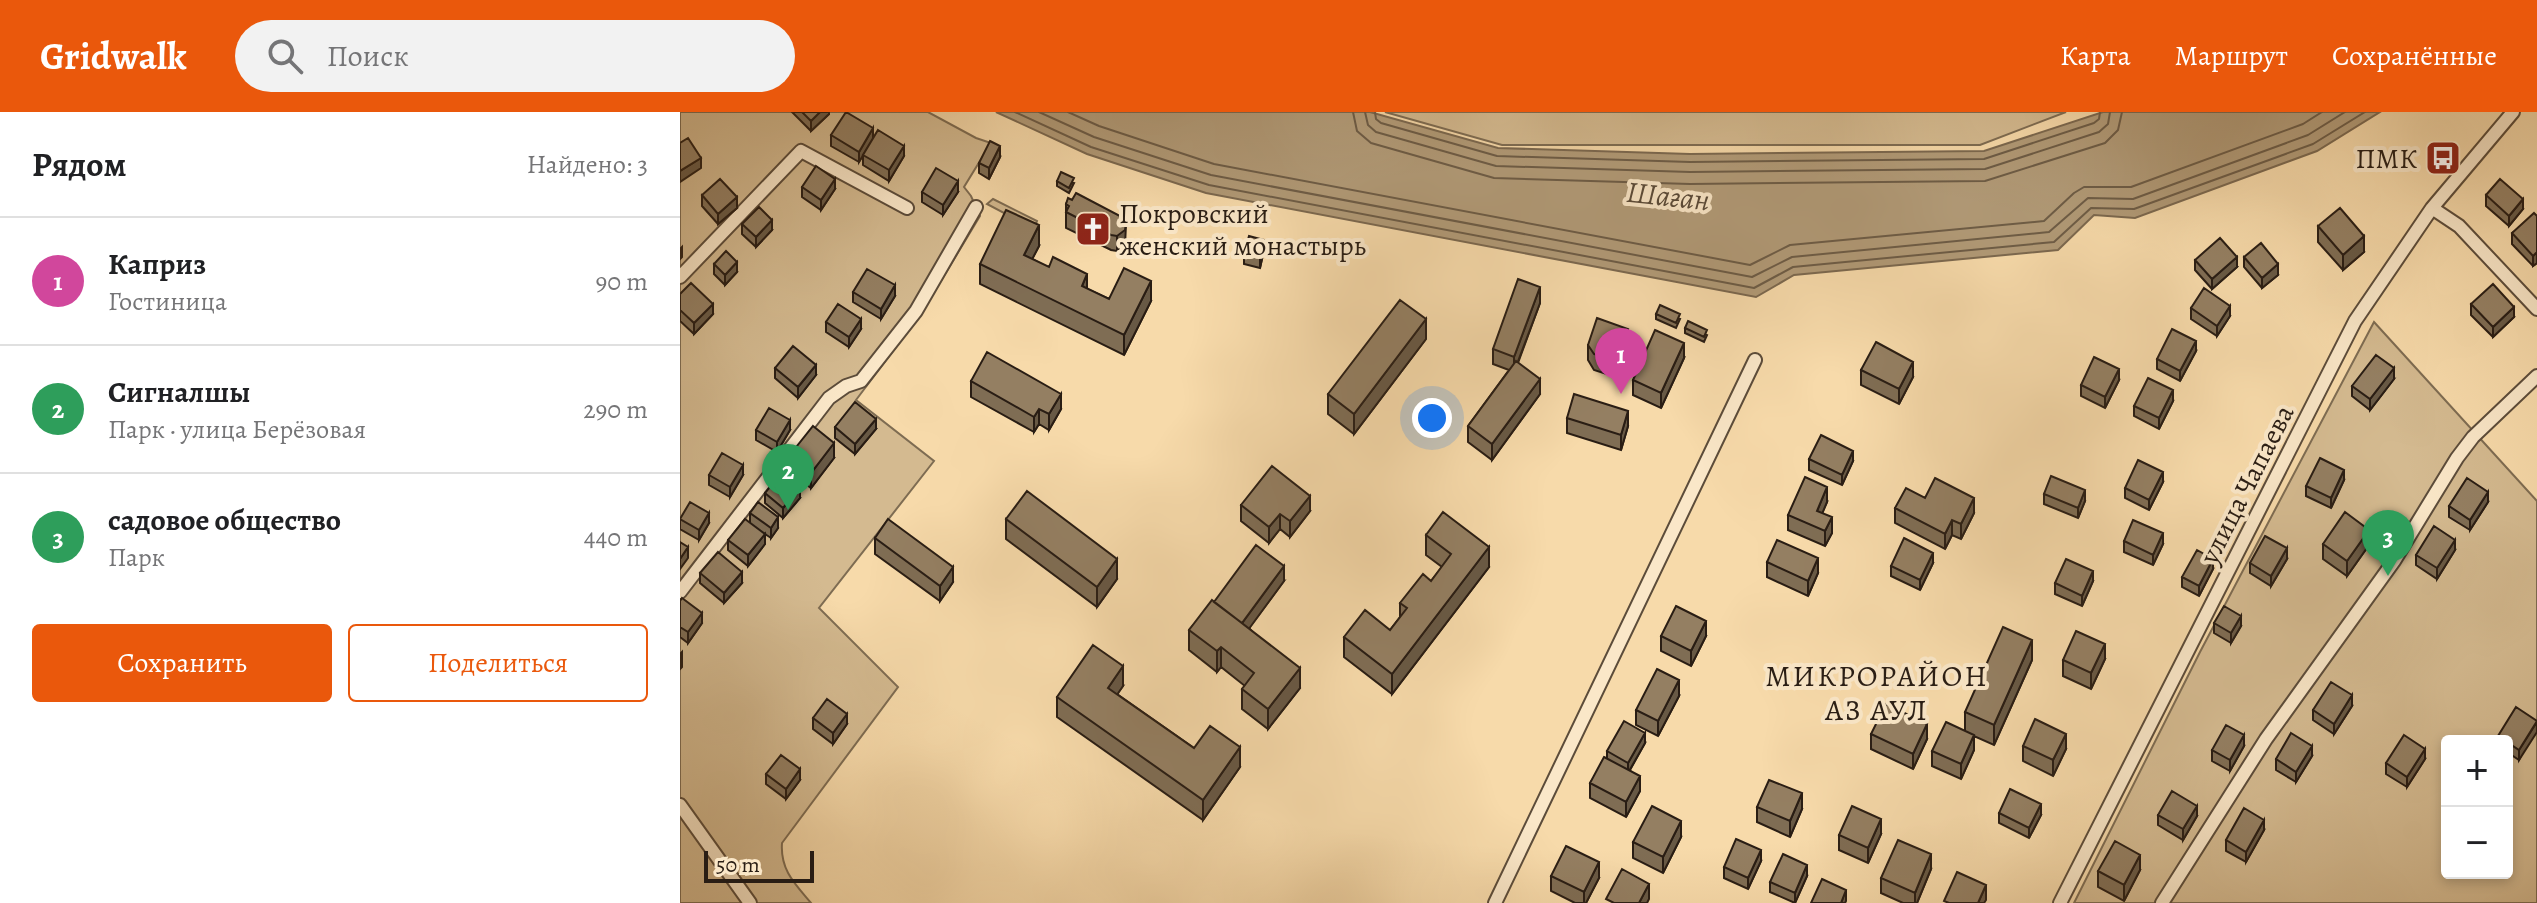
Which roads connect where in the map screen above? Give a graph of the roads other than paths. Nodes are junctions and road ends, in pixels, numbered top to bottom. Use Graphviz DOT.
graph roads {
  1 [pos="2513,112"];
  2 [pos="976,207"];
  3 [pos="907,208"];
  4 [pos="2432,208"];
  5 [pos="680,277"];
  6 [pos="2536,303"];
  7 [pos="1755,360"];
  8 [pos="2537,376"];
  9 [pos="680,592"];
  10 [pos="680,805"];
  11 [pos="750,903"];
  12 [pos="1495,903"];
  13 [pos="2060,903"];
  14 [pos="2162,903"];
  1 -- 4 [label="street, улица Чапаева"];
  2 -- 9 [label="street"];
  3 -- 5 [label="street"];
  4 -- 6 [label="street"];
  4 -- 13 [label="street, улица Чапаева"];
  7 -- 12 [label="street"];
  8 -- 14 [label="street"];
  10 -- 11 [label="street"];
}
